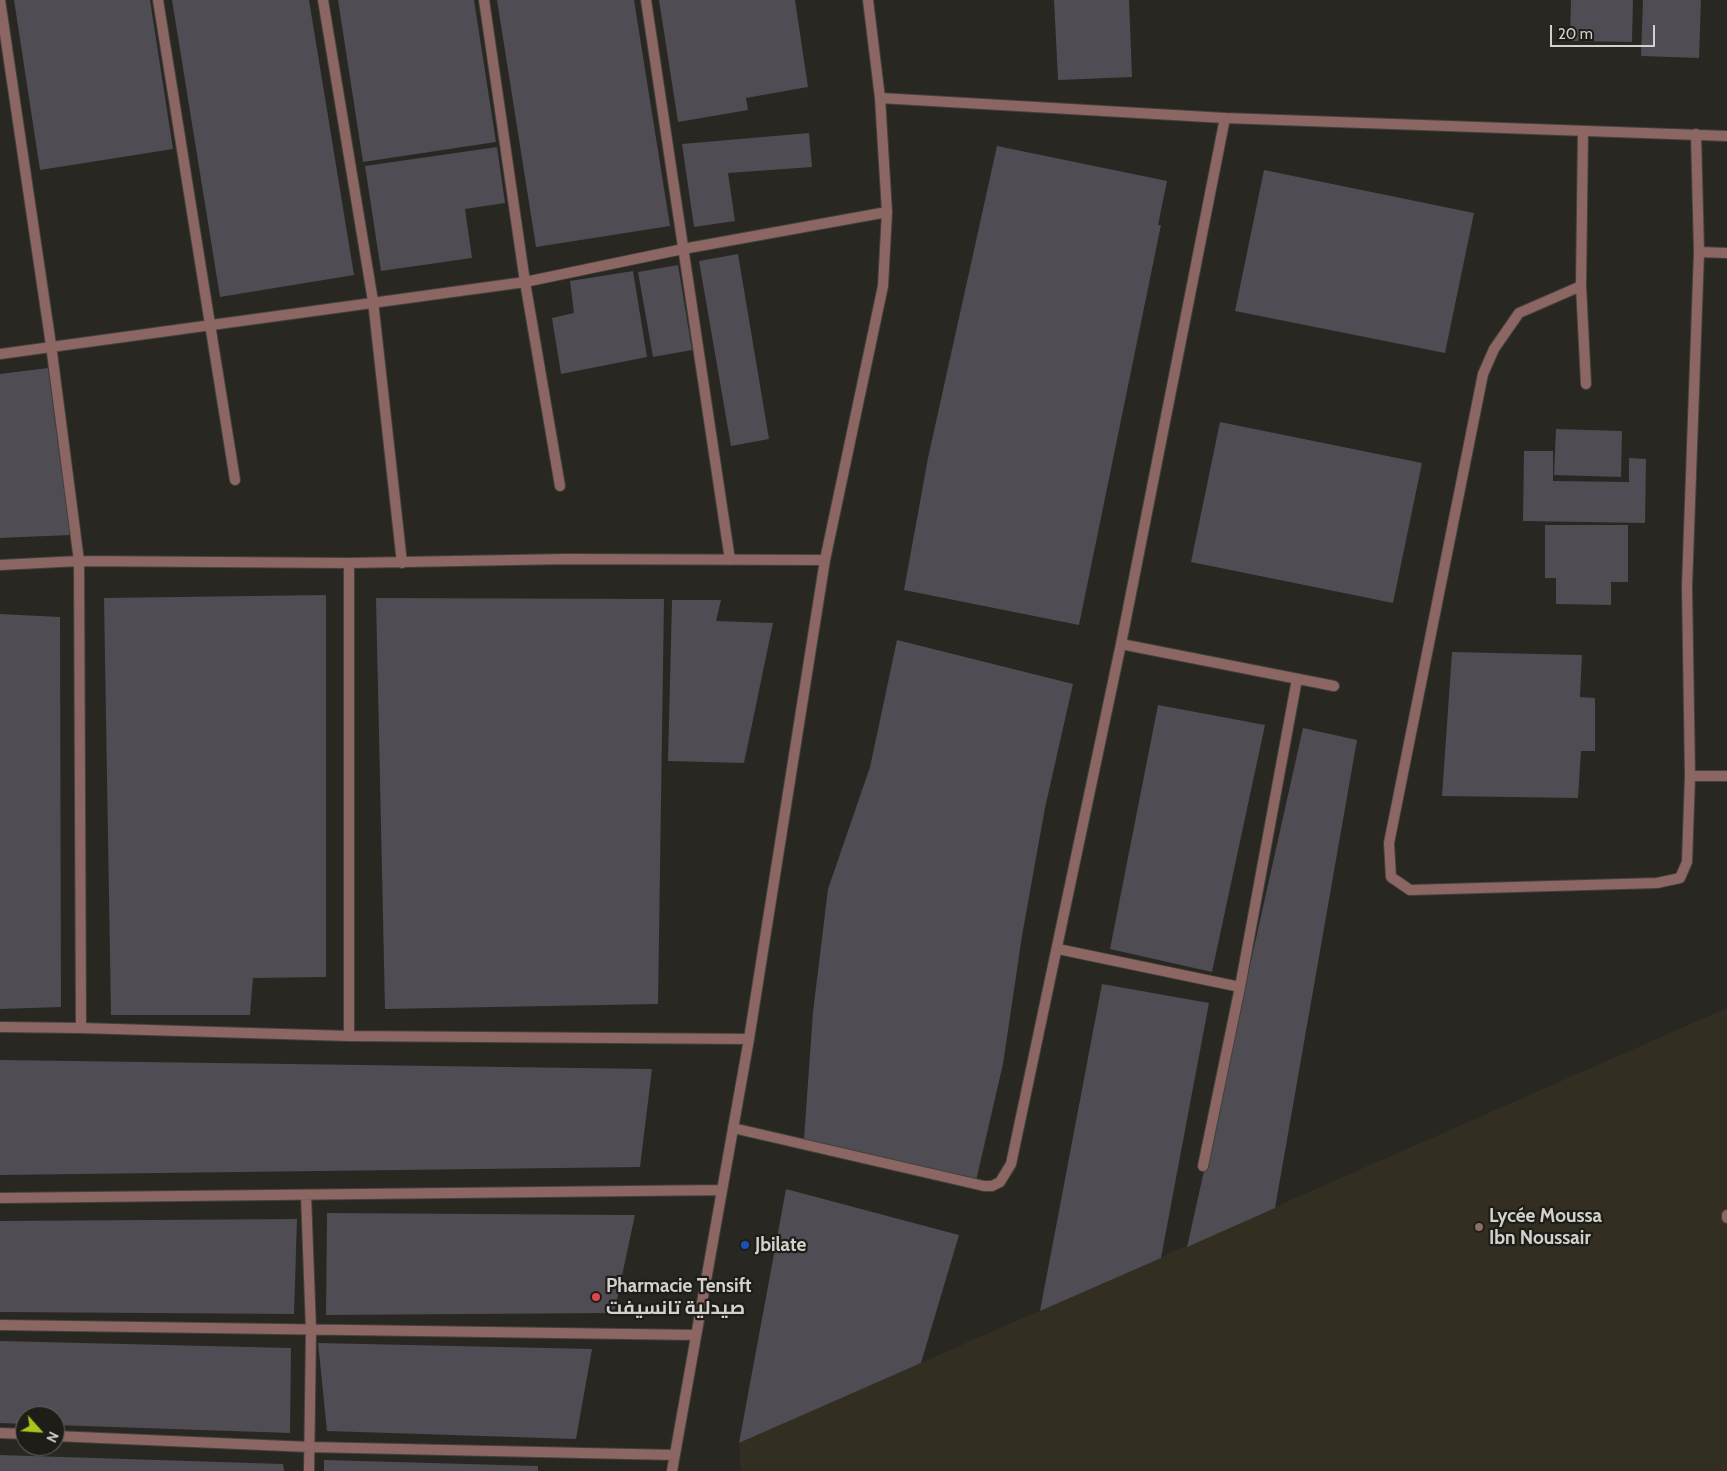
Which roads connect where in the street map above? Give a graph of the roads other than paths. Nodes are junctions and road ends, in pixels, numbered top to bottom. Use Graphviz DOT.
graph roads {
  1 [pos="0,0"];
  2 [pos="158,0"];
  3 [pos="323,0"];
  4 [pos="484,0"];
  5 [pos="646,0"];
  6 [pos="868,0"];
  7 [pos="880,98"];
  8 [pos="1225,118"];
  9 [pos="1584,130"];
  10 [pos="1696,134"];
  11 [pos="1727,136"];
  12 [pos="887,212"];
  13 [pos="683,249"];
  14 [pos="1699,252"];
  15 [pos="1727,252"];
  16 [pos="525,282"];
  17 [pos="1581,286"];
  18 [pos="373,301"];
  19 [pos="209,324"];
  20 [pos="51,345"];
  21 [pos="0,354"];
  22 [pos="1586,384"];
  23 [pos="235,480"];
  24 [pos="560,486"];
  25 [pos="730,560"];
  26 [pos="825,560"];
  27 [pos="79,561"];
  28 [pos="349,563"];
  29 [pos="402,563"];
  30 [pos="0,565"];
  31 [pos="1120,644"];
  32 [pos="1297,679"];
  33 [pos="1334,686"];
  34 [pos="1690,776"];
  35 [pos="1727,776"];
  36 [pos="1058,949"];
  37 [pos="1240,987"];
  38 [pos="0,1027"];
  39 [pos="81,1028"];
  40 [pos="350,1036"];
  41 [pos="749,1039"];
  42 [pos="733,1128"];
  43 [pos="1203,1166"];
  44 [pos="722,1190"];
  45 [pos="306,1195"];
  46 [pos="0,1198"];
  47 [pos="0,1324"];
  48 [pos="311,1330"];
  49 [pos="696,1335"];
  50 [pos="0,1433"];
  51 [pos="15,1434"];
  52 [pos="65,1436"];
  53 [pos="309,1447"];
  54 [pos="675,1455"];
  55 [pos="309,1471"];
  56 [pos="672,1471"];
  1 -- 20 [label="street"];
  2 -- 19 [label="street"];
  3 -- 18 [label="street"];
  4 -- 16 [label="street"];
  5 -- 13 [label="street"];
  6 -- 7 [label="street"];
  7 -- 8 [label="street"];
  7 -- 12 [label="street"];
  8 -- 9 [label="street"];
  8 -- 31 [label="street"];
  9 -- 10 [label="street"];
  9 -- 17 [label="street"];
  10 -- 11 [label="street"];
  10 -- 14 [label="street"];
  12 -- 13 [label="street"];
  12 -- 26 [label="street"];
  13 -- 16 [label="street"];
  13 -- 25 [label="street"];
  14 -- 15 [label="street"];
  14 -- 34 [label="street"];
  16 -- 18 [label="street"];
  16 -- 24 [label="street"];
  17 -- 22 [label="street"];
  17 -- 34 [label="street"];
  18 -- 19 [label="street"];
  18 -- 29 [label="street"];
  19 -- 20 [label="street"];
  19 -- 23 [label="street"];
  20 -- 21 [label="street"];
  20 -- 27 [label="street"];
  25 -- 26 [label="street"];
  25 -- 29 [label="street"];
  26 -- 41 [label="street"];
  27 -- 28 [label="street"];
  27 -- 30 [label="street"];
  27 -- 39 [label="street"];
  28 -- 29 [label="street"];
  28 -- 40 [label="street"];
  31 -- 32 [label="street"];
  31 -- 36 [label="street"];
  32 -- 33 [label="street"];
  32 -- 37 [label="street"];
  34 -- 35 [label="street"];
  36 -- 37 [label="street"];
  36 -- 42 [label="street"];
  37 -- 43 [label="street"];
  38 -- 39 [label="street"];
  39 -- 40 [label="street"];
  40 -- 41 [label="street"];
  41 -- 42 [label="street"];
  42 -- 44 [label="street"];
  44 -- 45 [label="street"];
  44 -- 49 [label="street"];
  45 -- 46 [label="street"];
  45 -- 48 [label="street"];
  47 -- 48 [label="street"];
  48 -- 49 [label="street"];
  48 -- 53 [label="street"];
  49 -- 54 [label="street"];
  50 -- 51 [label="street"];
  52 -- 53 [label="street"];
  53 -- 54 [label="street"];
  53 -- 55 [label="street"];
  54 -- 56 [label="street"];
}
